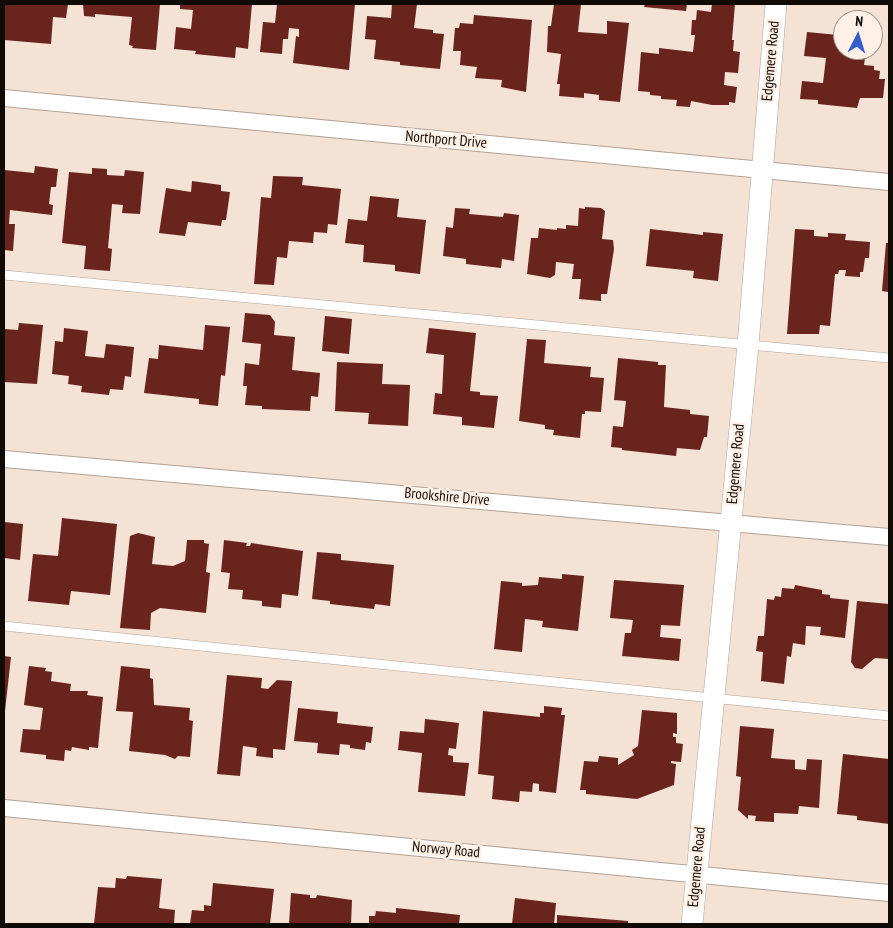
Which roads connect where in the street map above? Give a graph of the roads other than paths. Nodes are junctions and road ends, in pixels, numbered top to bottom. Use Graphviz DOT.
graph roads {
  1 [pos="776,4"];
  2 [pos="4,98"];
  3 [pos="763,170"];
  4 [pos="889,182"];
  5 [pos="4,275"];
  6 [pos="748,344"];
  7 [pos="889,358"];
  8 [pos="4,459"];
  9 [pos="731,522"];
  10 [pos="889,537"];
  11 [pos="4,626"];
  12 [pos="713,700"];
  13 [pos="889,716"];
  14 [pos="4,808"];
  15 [pos="697,874"];
  16 [pos="889,893"];
  17 [pos="692,924"];
  1 -- 3 [label="street, Edgemere Road"];
  2 -- 3 [label="street, Northport Drive"];
  3 -- 4 [label="street, Northport Drive"];
  3 -- 6 [label="street, Edgemere Road"];
  5 -- 6 [label="lane"];
  6 -- 7 [label="lane"];
  6 -- 9 [label="street, Edgemere Road"];
  8 -- 9 [label="street, Brookshire Drive"];
  9 -- 10 [label="street, Brookshire Drive"];
  9 -- 12 [label="street, Edgemere Road"];
  11 -- 12 [label="lane"];
  12 -- 13 [label="lane"];
  12 -- 15 [label="street, Edgemere Road"];
  14 -- 15 [label="street, Norway Road"];
  15 -- 16 [label="street, Norway Road"];
  15 -- 17 [label="street, Edgemere Road"];
}
